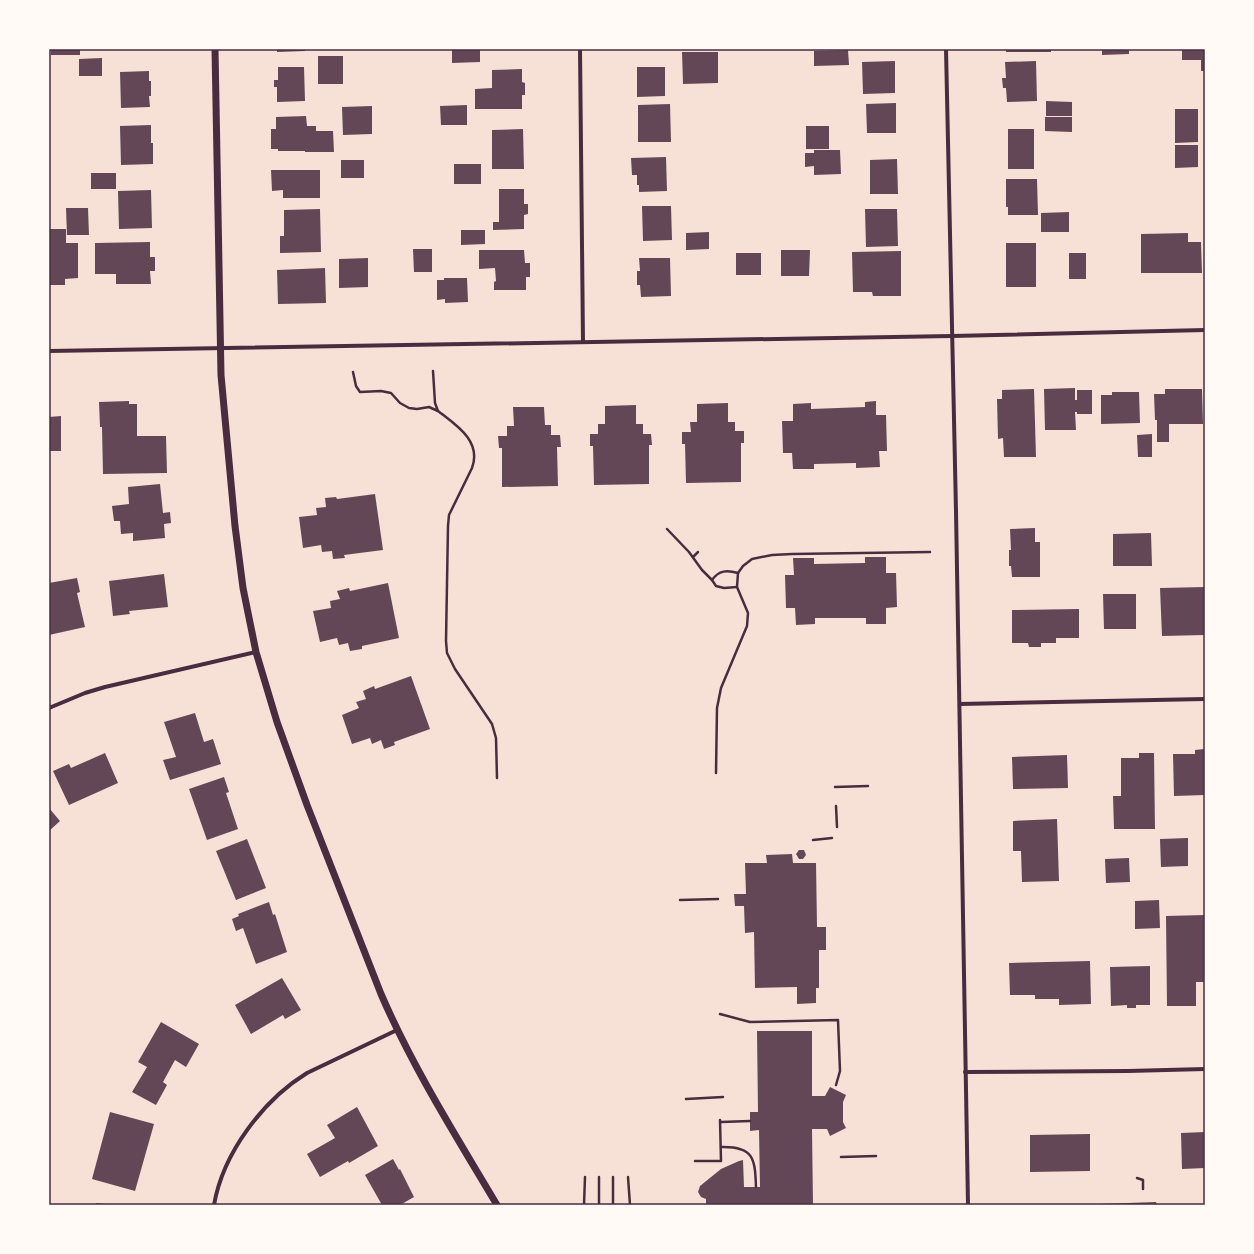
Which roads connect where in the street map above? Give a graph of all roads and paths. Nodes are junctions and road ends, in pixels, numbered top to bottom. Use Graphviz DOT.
graph roads {
  1 [pos="215,49"];
  2 [pos="580,49"];
  3 [pos="946,49"];
  4 [pos="1205,330"];
  5 [pos="952,336"];
  6 [pos="583,342"];
  7 [pos="220,348"];
  8 [pos="49,350"];
  9 [pos="433,371"];
  10 [pos="354,372"];
  11 [pos="438,410"];
  12 [pos="667,529"];
  13 [pos="698,552"];
  14 [pos="930,552"];
  15 [pos="693,558"];
  16 [pos="738,573"];
  17 [pos="712,580"];
  18 [pos="737,586"];
  19 [pos="256,652"];
  20 [pos="1205,699"];
  21 [pos="960,704"];
  22 [pos="49,708"];
  23 [pos="716,773"];
  24 [pos="497,778"];
  25 [pos="868,786"];
  26 [pos="835,787"];
  27 [pos="836,806"];
  28 [pos="837,827"];
  29 [pos="832,838"];
  30 [pos="813,840"];
  31 [pos="718,899"];
  32 [pos="680,900"];
  33 [pos="720,1014"];
  34 [pos="397,1030"];
  35 [pos="1205,1069"];
  36 [pos="966,1072"];
  37 [pos="836,1085"];
  38 [pos="722,1097"];
  39 [pos="686,1099"];
  40 [pos="750,1122"];
  41 [pos="721,1147"];
  42 [pos="876,1156"];
  43 [pos="841,1157"];
  44 [pos="695,1161"];
  45 [pos="628,1176"];
  46 [pos="585,1177"];
  47 [pos="599,1177"];
  48 [pos="613,1177"];
  49 [pos="1137,1178"];
  50 [pos="756,1187"];
  51 [pos="1143,1189"];
  52 [pos="214,1205"];
  53 [pos="497,1205"];
  54 [pos="584,1205"];
  55 [pos="599,1205"];
  56 [pos="613,1205"];
  57 [pos="630,1205"];
  58 [pos="968,1205"];
  1 -- 7 [label="street"];
  2 -- 6 [label="street"];
  3 -- 5 [label="street"];
  4 -- 5 [label="street"];
  5 -- 6 [label="street"];
  5 -- 21 [label="street"];
  6 -- 7 [label="street"];
  7 -- 8 [label="street"];
  7 -- 19 [label="street"];
  9 -- 11 [label="path"];
  10 -- 11 [label="path"];
  11 -- 24 [label="path"];
  12 -- 15 [label="path"];
  13 -- 15 [label="path"];
  14 -- 16 [label="path"];
  15 -- 17 [label="path"];
  16 -- 17 [label="path"];
  16 -- 18 [label="path"];
  17 -- 18 [label="path"];
  18 -- 23 [label="path"];
  19 -- 22 [label="street"];
  19 -- 34 [label="street"];
  20 -- 21 [label="street"];
  21 -- 36 [label="street"];
  25 -- 26 [label="path"];
  27 -- 28 [label="path"];
  29 -- 30 [label="path"];
  31 -- 32 [label="path"];
  33 -- 37 [label="path"];
  34 -- 52 [label="street"];
  34 -- 53 [label="street"];
  35 -- 36 [label="street"];
  36 -- 58 [label="street"];
  38 -- 39 [label="path"];
  40 -- 41 [label="path"];
  41 -- 44 [label="path"];
  41 -- 50 [label="path"];
  42 -- 43 [label="path"];
  45 -- 57 [label="path"];
  46 -- 54 [label="path"];
  47 -- 55 [label="path"];
  48 -- 56 [label="path"];
  49 -- 51 [label="path"];
}
